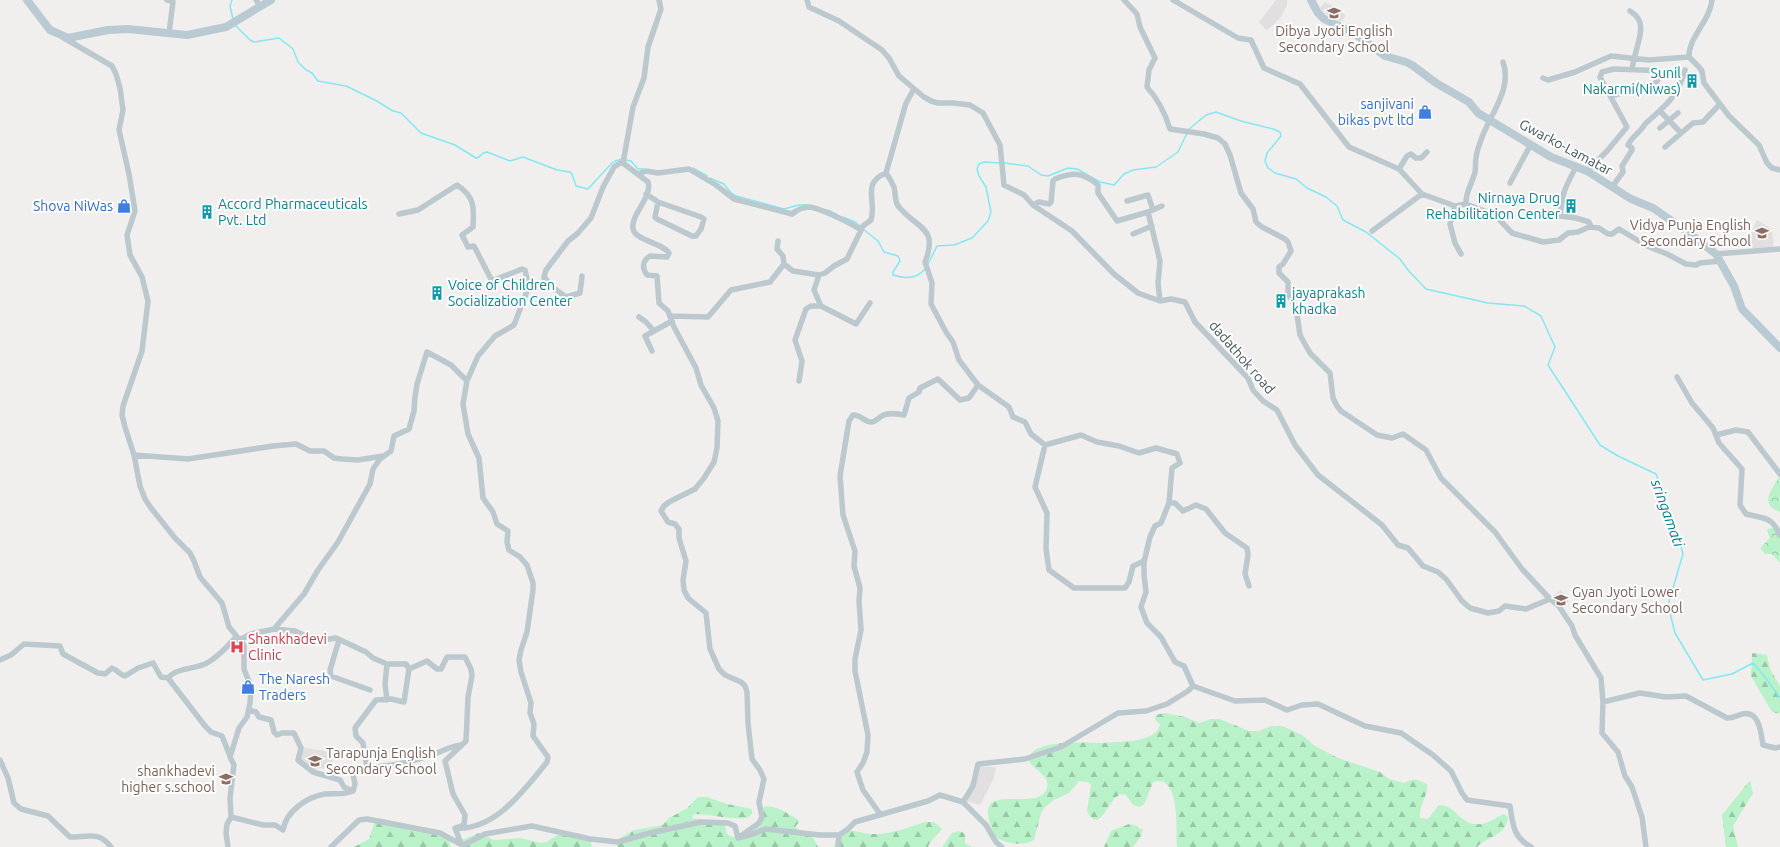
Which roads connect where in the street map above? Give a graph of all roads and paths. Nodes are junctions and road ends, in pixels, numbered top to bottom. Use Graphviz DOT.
graph roads {
  1 [pos="27,0"];
  2 [pos="167,0"];
  3 [pos="271,0"];
  4 [pos="659,0"];
  5 [pos="807,0"];
  6 [pos="1124,0"];
  7 [pos="1172,0"];
  8 [pos="1311,0"];
  9 [pos="1712,0"];
  10 [pos="258,3"];
  11 [pos="1630,11"];
  12 [pos="169,33"];
  13 [pos="61,36"];
  14 [pos="1689,57"];
  15 [pos="1633,58"];
  16 [pos="1503,62"];
  17 [pos="1632,70"];
  18 [pos="1657,70"];
  19 [pos="1685,70"];
  20 [pos="1668,71"];
  21 [pos="1543,78"];
  22 [pos="914,89"];
  23 [pos="1611,96"];
  24 [pos="1720,104"];
  25 [pos="1660,111"];
  26 [pos="1678,113"];
  27 [pos="1491,119"];
  28 [pos="1669,120"];
  29 [pos="1660,128"];
  30 [pos="1680,133"];
  31 [pos="1531,144"];
  32 [pos="1664,147"];
  33 [pos="1427,152"];
  34 [pos="623,160"];
  35 [pos="1576,167"];
  36 [pos="1399,169"];
  37 [pos="1780,170"];
  38 [pos="1587,171"];
  39 [pos="886,173"];
  40 [pos="638,174"];
  41 [pos="1510,182"];
  42 [pos="1612,187"];
  43 [pos="646,194"];
  44 [pos="1422,194"];
  45 [pos="1127,201"];
  46 [pos="658,202"];
  47 [pos="1466,204"];
  48 [pos="1033,205"];
  49 [pos="1162,206"];
  50 [pos="1455,206"];
  51 [pos="1151,211"];
  52 [pos="399,214"];
  53 [pos="1152,226"];
  54 [pos="1591,227"];
  55 [pos="862,228"];
  56 [pos="1372,231"];
  57 [pos="1133,234"];
  58 [pos="778,241"];
  59 [pos="1780,249"];
  60 [pos="1462,254"];
  61 [pos="1718,258"];
  62 [pos="784,264"];
  63 [pos="819,275"];
  64 [pos="582,276"];
  65 [pos="544,277"];
  66 [pos="529,288"];
  67 [pos="1160,301"];
  68 [pos="870,303"];
  69 [pos="821,306"];
  70 [pos="639,318"];
  71 [pos="672,319"];
  72 [pos="654,331"];
  73 [pos="1780,348"];
  74 [pos="652,351"];
  75 [pos="1677,377"];
  76 [pos="467,381"];
  77 [pos="799,381"];
  78 [pos="978,385"];
  79 [pos="1716,435"];
  80 [pos="1045,445"];
  81 [pos="134,455"];
  82 [pos="383,456"];
  83 [pos="1780,474"];
  84 [pos="1169,503"];
  85 [pos="1780,535"];
  86 [pos="1144,562"];
  87 [pos="1249,586"];
  88 [pos="1550,599"];
  89 [pos="274,629"];
  90 [pos="237,639"];
  91 [pos="339,640"];
  92 [pos="0,660"];
  93 [pos="387,664"];
  94 [pos="409,669"];
  95 [pos="168,678"];
  96 [pos="1193,686"];
  97 [pos="370,690"];
  98 [pos="387,700"];
  99 [pos="1603,702"];
  100 [pos="249,710"];
  101 [pos="463,745"];
  102 [pos="1780,747"];
  103 [pos="230,756"];
  104 [pos="0,760"];
  105 [pos="367,768"];
  106 [pos="350,792"];
  107 [pos="963,802"];
  108 [pos="880,814"];
  109 [pos="232,817"];
  110 [pos="455,828"];
  111 [pos="839,835"];
  112 [pos="738,838"];
  113 [pos="462,846"];
  114 [pos="111,847"];
  115 [pos="228,847"];
  116 [pos="331,847"];
  117 [pos="838,847"];
  118 [pos="1002,847"];
  119 [pos="1531,847"];
  120 [pos="1646,847"];
  1 -- 13 [label="main road"];
  2 -- 12 [label="street"];
  3 -- 10 [label="main road"];
  4 -- 34 [label="street"];
  5 -- 22 [label="street, dadathok road"];
  6 -- 88 [label="street"];
  7 -- 36 [label="street"];
  8 -- 27 [label="main road, Gwarko-Lamatar"];
  9 -- 14 [label="street"];
  10 -- 12 [label="main road"];
  11 -- 15 [label="street"];
  12 -- 13 [label="main road"];
  13 -- 81 [label="street"];
  14 -- 15 [label="street"];
  14 -- 24 [label="street"];
  15 -- 17 [label="street"];
  15 -- 21 [label="street"];
  16 -- 27 [label="street"];
  17 -- 18 [label="street"];
  17 -- 23 [label="street"];
  18 -- 20 [label="street"];
  18 -- 23 [label="street"];
  19 -- 25 [label="street"];
  22 -- 39 [label="street"];
  22 -- 48 [label="street, dadathok road"];
  23 -- 38 [label="street"];
  24 -- 30 [label="street"];
  24 -- 37 [label="street"];
  25 -- 28 [label="street"];
  25 -- 42 [label="street"];
  26 -- 28 [label="street"];
  27 -- 31 [label="main road, Gwarko-Lamatar"];
  27 -- 47 [label="street"];
  28 -- 29 [label="street"];
  28 -- 30 [label="street"];
  30 -- 32 [label="street"];
  31 -- 35 [label="main road, Gwarko-Lamatar"];
  31 -- 41 [label="street"];
  33 -- 36 [label="street"];
  34 -- 40 [label="street"];
  34 -- 65 [label="street"];
  35 -- 38 [label="main road, Gwarko-Lamatar"];
  35 -- 54 [label="street"];
  36 -- 44 [label="street"];
  38 -- 42 [label="main road, Gwarko-Lamatar"];
  39 -- 55 [label="street"];
  39 -- 78 [label="street"];
  40 -- 43 [label="street"];
  40 -- 55 [label="street"];
  42 -- 61 [label="main road, Gwarko-Lamatar"];
  43 -- 46 [label="street"];
  43 -- 71 [label="street"];
  44 -- 50 [label="street"];
  44 -- 56 [label="street"];
  45 -- 51 [label="street"];
  46 -- 46 [label="street"];
  47 -- 50 [label="street"];
  47 -- 54 [label="street"];
  48 -- 51 [label="street"];
  48 -- 67 [label="street, dadathok road"];
  49 -- 51 [label="street"];
  50 -- 60 [label="street"];
  51 -- 53 [label="street"];
  52 -- 66 [label="street"];
  53 -- 57 [label="street"];
  53 -- 67 [label="street"];
  54 -- 61 [label="street"];
  55 -- 63 [label="street"];
  58 -- 62 [label="street"];
  59 -- 61 [label="street"];
  61 -- 73 [label="main road, Gwarko-Lamatar"];
  62 -- 63 [label="street"];
  62 -- 71 [label="street"];
  63 -- 69 [label="street"];
  64 -- 65 [label="street"];
  65 -- 66 [label="street"];
  66 -- 76 [label="street"];
  67 -- 88 [label="street, dadathok road"];
  68 -- 69 [label="street"];
  69 -- 77 [label="street"];
  70 -- 72 [label="street"];
  71 -- 72 [label="street"];
  71 -- 112 [label="street"];
  72 -- 74 [label="street"];
  75 -- 79 [label="street"];
  76 -- 82 [label="street"];
  76 -- 110 [label="street"];
  78 -- 80 [label="street"];
  78 -- 108 [label="street"];
  79 -- 83 [label="street"];
  79 -- 85 [label="street"];
  80 -- 84 [label="street"];
  80 -- 86 [label="street"];
  81 -- 82 [label="street"];
  81 -- 90 [label="street"];
  82 -- 89 [label="street"];
  84 -- 86 [label="street"];
  84 -- 87 [label="street"];
  86 -- 96 [label="street"];
  88 -- 99 [label="street"];
  89 -- 90 [label="street"];
  89 -- 91 [label="street"];
  90 -- 95 [label="street"];
  90 -- 100 [label="street"];
  91 -- 93 [label="street"];
  91 -- 97 [label="street"];
  92 -- 95 [label="street"];
  93 -- 94 [label="street"];
  93 -- 98 [label="street"];
  94 -- 98 [label="street"];
  94 -- 101 [label="street"];
  95 -- 103 [label="street"];
  96 -- 107 [label="street"];
  96 -- 119 [label="street"];
  98 -- 105 [label="street"];
  99 -- 102 [label="street"];
  99 -- 120 [label="street"];
  100 -- 103 [label="street"];
  100 -- 106 [label="street"];
  101 -- 105 [label="street"];
  101 -- 110 [label="street"];
  103 -- 109 [label="street"];
  104 -- 114 [label="street"];
  105 -- 106 [label="street"];
  106 -- 109 [label="street"];
  107 -- 108 [label="street"];
  107 -- 118 [label="street"];
  108 -- 111 [label="street"];
  109 -- 115 [label="street"];
  110 -- 113 [label="street"];
  111 -- 112 [label="street"];
  111 -- 117 [label="street"];
  112 -- 113 [label="street"];
  113 -- 116 [label="street"];
}
